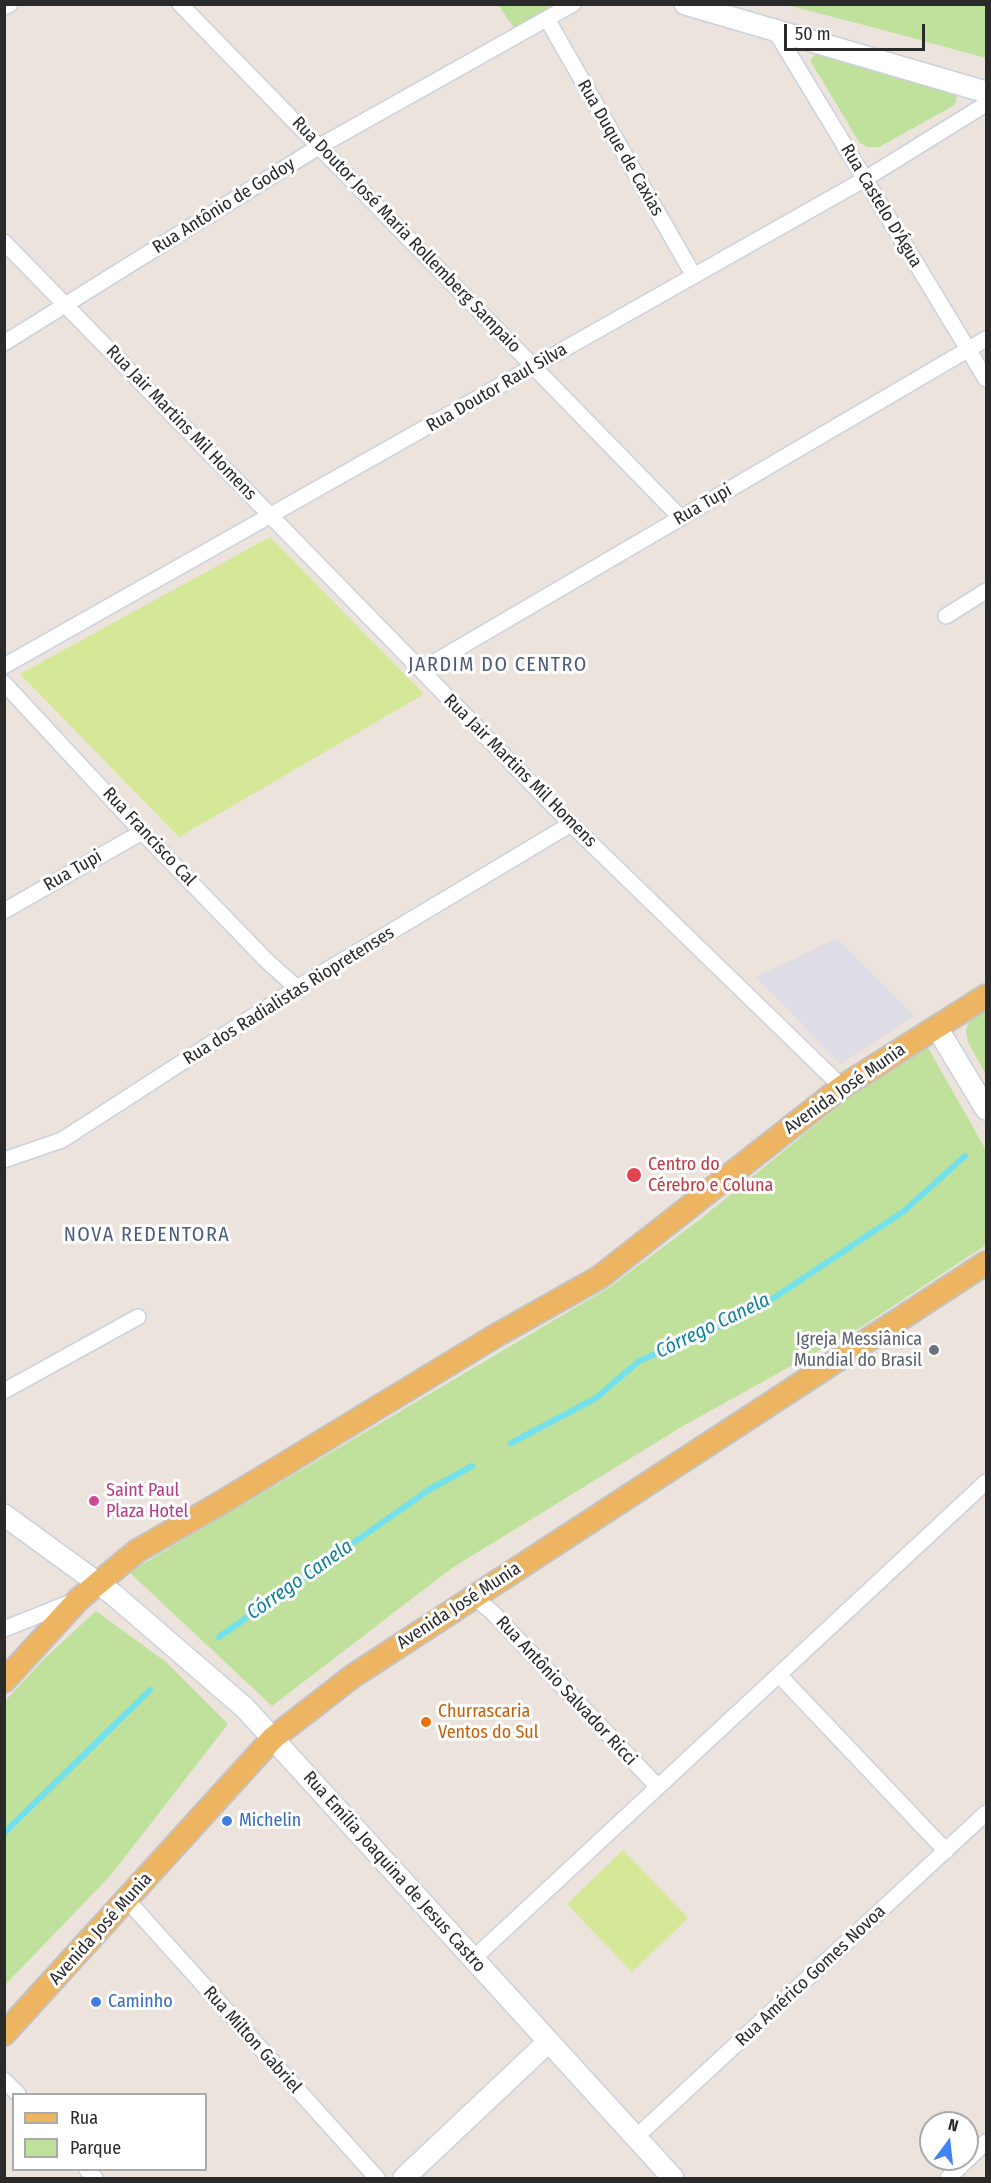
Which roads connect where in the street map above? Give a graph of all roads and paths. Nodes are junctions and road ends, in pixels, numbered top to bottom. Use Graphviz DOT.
graph roads {
  1 [pos="9,4"];
  2 [pos="180,4"];
  3 [pos="573,4"];
  4 [pos="685,4"];
  5 [pos="4,7"];
  6 [pos="546,19"];
  7 [pos="776,32"];
  8 [pos="987,92"];
  9 [pos="987,104"];
  10 [pos="320,146"];
  11 [pos="865,179"];
  12 [pos="4,242"];
  13 [pos="694,276"];
  14 [pos="67,304"];
  15 [pos="987,339"];
  16 [pos="4,343"];
  17 [pos="969,350"];
  18 [pos="534,366"];
  19 [pos="987,379"];
  20 [pos="270,516"];
  21 [pos="681,518"];
  22 [pos="987,591"];
  23 [pos="946,616"];
  24 [pos="4,666"];
  25 [pos="420,670"];
  26 [pos="4,683"];
  27 [pos="571,824"];
  28 [pos="142,832"];
  29 [pos="4,911"];
  30 [pos="297,988"];
  31 [pos="987,996"];
  32 [pos="937,1028"];
  33 [pos="842,1087"];
  34 [pos="987,1109"];
  35 [pos="4,1160"];
  36 [pos="987,1263"];
  37 [pos="138,1317"];
  38 [pos="4,1391"];
  39 [pos="987,1482"];
  40 [pos="4,1515"];
  41 [pos="98,1583"];
  42 [pos="473,1596"];
  43 [pos="79,1599"];
  44 [pos="4,1629"];
  45 [pos="779,1675"];
  46 [pos="4,1681"];
  47 [pos="273,1738"];
  48 [pos="658,1787"];
  49 [pos="987,1813"];
  50 [pos="946,1851"];
  51 [pos="128,1901"];
  52 [pos="473,1959"];
  53 [pos="4,2034"];
  54 [pos="547,2043"];
  55 [pos="4,2080"];
  56 [pos="17,2093"];
  57 [pos="635,2138"];
  58 [pos="987,2142"];
  59 [pos="377,2178"];
  60 [pos="404,2178"];
  61 [pos="673,2178"];
  62 [pos="948,2178"];
  1 -- 5 [label="street"];
  2 -- 10 [label="street, Rua Doutor José Maria Rollemberg Sampaio"];
  3 -- 6 [label="street, Rua Antônio de Godoy"];
  4 -- 7 [label="street"];
  6 -- 10 [label="street, Rua Antônio de Godoy"];
  6 -- 13 [label="street, Rua Duque de Caxias"];
  7 -- 8 [label="street"];
  7 -- 11 [label="street, Rua Castelo D'Água"];
  9 -- 11 [label="street, Rua Doutor Raul Silva"];
  10 -- 14 [label="street, Rua Antônio de Godoy"];
  10 -- 18 [label="street, Rua Doutor José Maria Rollemberg Sampaio"];
  11 -- 13 [label="street, Rua Doutor Raul Silva"];
  11 -- 17 [label="street, Rua Castelo D'Água"];
  12 -- 14 [label="street, Rua Jair Martins Mil Homens"];
  13 -- 18 [label="street, Rua Doutor Raul Silva"];
  14 -- 16 [label="street, Rua Antônio de Godoy"];
  14 -- 20 [label="street, Rua Jair Martins Mil Homens"];
  15 -- 17 [label="street, Rua Tupi"];
  17 -- 19 [label="street, Rua Castelo D'Água"];
  17 -- 21 [label="street, Rua Tupi"];
  18 -- 20 [label="street, Rua Doutor Raul Silva"];
  18 -- 21 [label="street, Rua Doutor José Maria Rollemberg Sampaio"];
  20 -- 24 [label="street, Rua Doutor Raul Silva"];
  20 -- 25 [label="street, Rua Jair Martins Mil Homens"];
  21 -- 25 [label="street, Rua Tupi"];
  22 -- 23 [label="street"];
  25 -- 27 [label="street, Rua Jair Martins Mil Homens"];
  26 -- 28 [label="street, Rua Francisco Cal"];
  27 -- 30 [label="street, Rua dos Radialistas Riopretenses"];
  27 -- 33 [label="street, Rua Jair Martins Mil Homens"];
  28 -- 29 [label="street, Rua Tupi"];
  28 -- 30 [label="street, Rua Francisco Cal"];
  30 -- 35 [label="street, Rua dos Radialistas Riopretenses"];
  31 -- 32 [label="main road, Avenida José Munia"];
  32 -- 33 [label="main road, Avenida José Munia"];
  32 -- 34 [label="street"];
  33 -- 41 [label="main road, Avenida José Munia"];
  36 -- 42 [label="main road, Avenida José Munia"];
  37 -- 38 [label="street"];
  39 -- 45 [label="street"];
  40 -- 41 [label="street, Rua Emília Joaquina de Jesus Castro"];
  41 -- 43 [label="main road, Avenida José Munia"];
  41 -- 47 [label="street, Rua Emília Joaquina de Jesus Castro"];
  42 -- 47 [label="main road, Avenida José Munia"];
  42 -- 48 [label="street, Rua Antônio Salvador Ricci"];
  43 -- 44 [label="street"];
  43 -- 46 [label="main road, Avenida José Munia"];
  45 -- 48 [label="street"];
  45 -- 50 [label="street"];
  47 -- 51 [label="main road, Avenida José Munia"];
  47 -- 52 [label="street, Rua Emília Joaquina de Jesus Castro"];
  48 -- 52 [label="street"];
  49 -- 50 [label="street, Rua Américo Gomes Novoa"];
  50 -- 57 [label="street, Rua Américo Gomes Novoa"];
  51 -- 53 [label="main road, Avenida José Munia"];
  51 -- 59 [label="street, Rua Milton Gabriel"];
  52 -- 54 [label="street, Rua Emília Joaquina de Jesus Castro"];
  54 -- 57 [label="street, Rua Emília Joaquina de Jesus Castro"];
  54 -- 60 [label="street"];
  55 -- 56 [label="street"];
  57 -- 61 [label="street, Rua Emília Joaquina de Jesus Castro"];
  58 -- 62 [label="street"];
}
